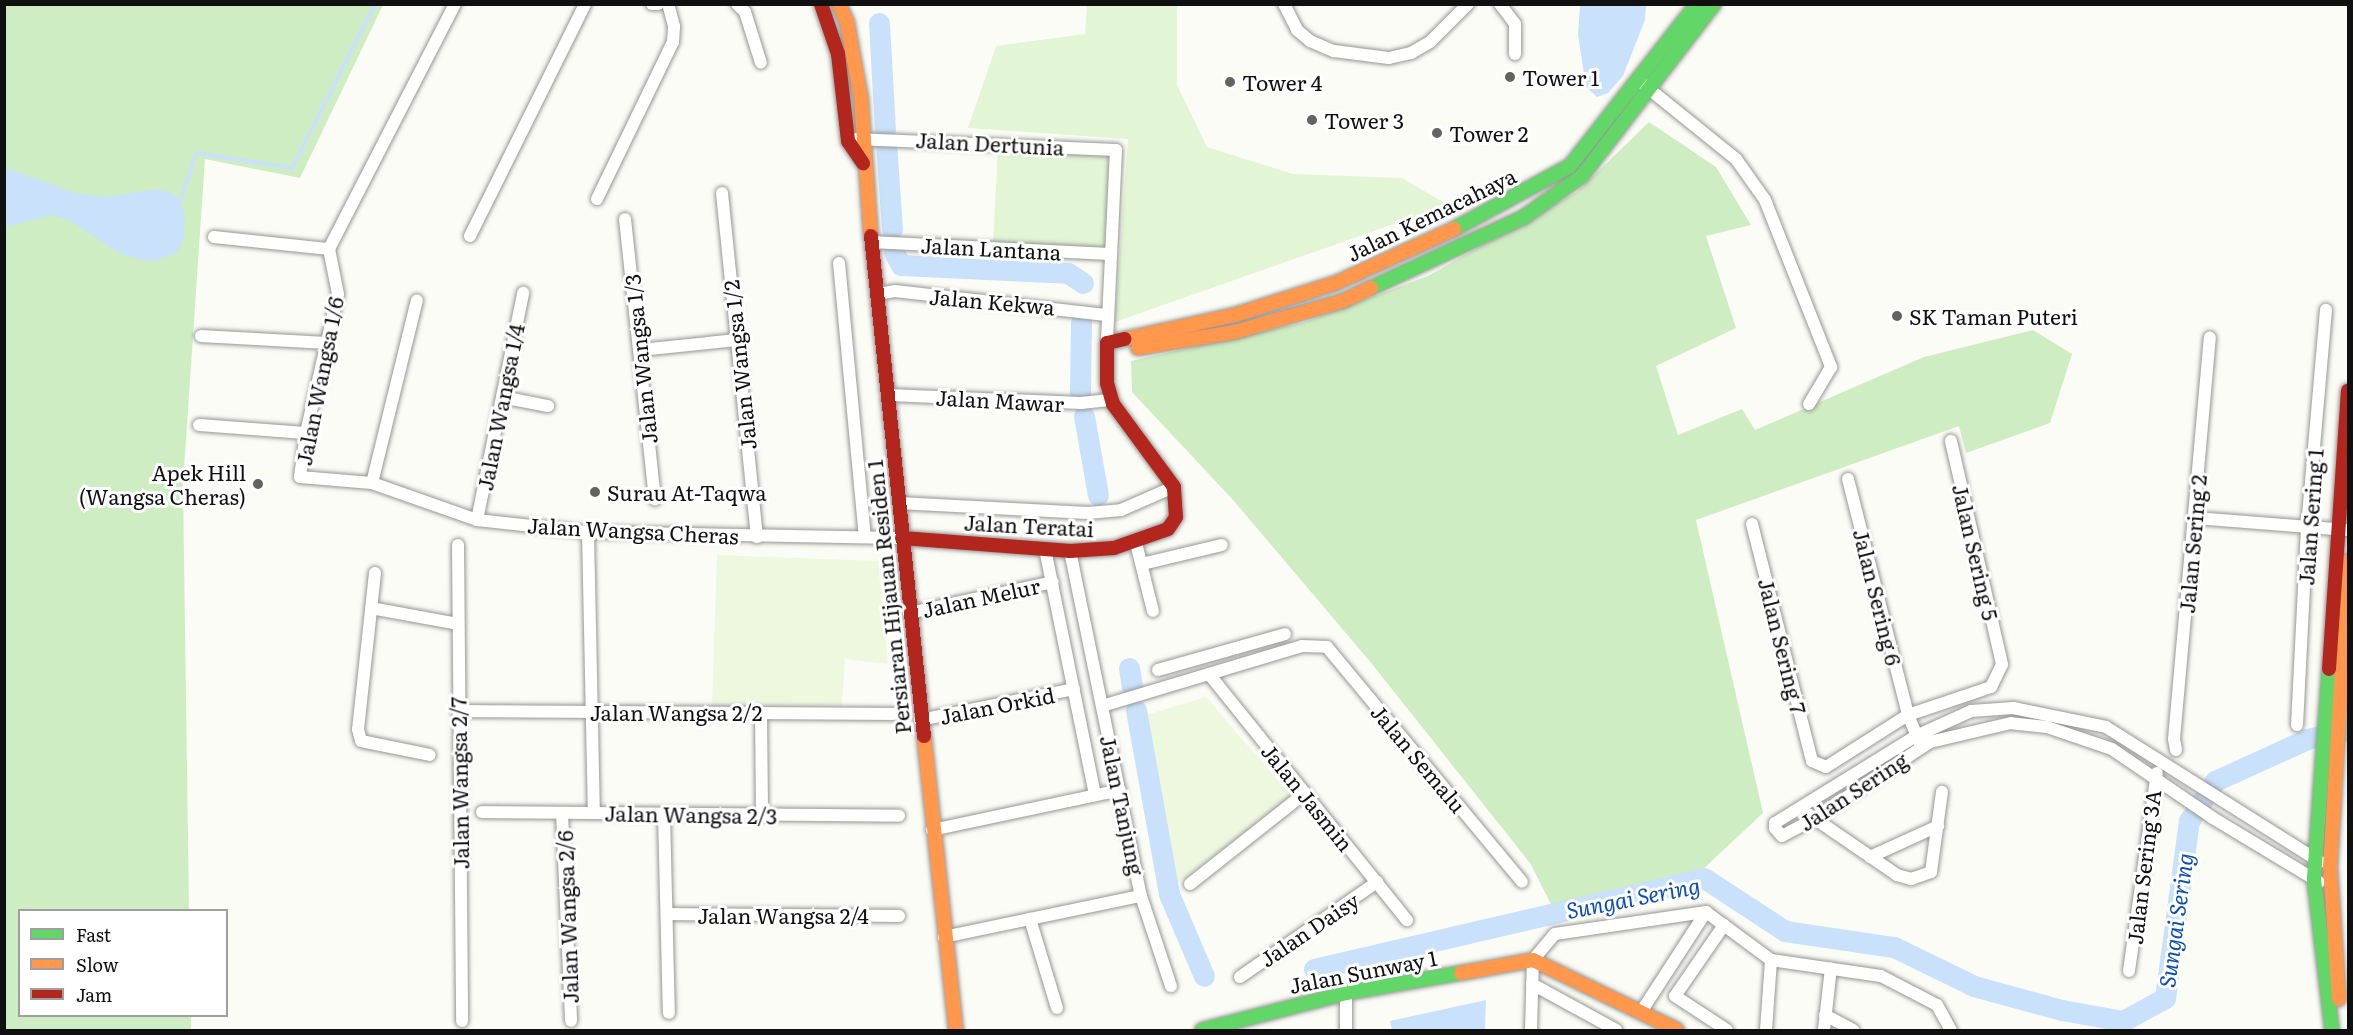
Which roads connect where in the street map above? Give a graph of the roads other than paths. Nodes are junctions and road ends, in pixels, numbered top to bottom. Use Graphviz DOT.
graph roads {
  1 [pos="455,4"];
  2 [pos="585,4"];
  3 [pos="652,4"];
  4 [pos="658,4"];
  5 [pos="668,4"];
  6 [pos="737,4"];
  7 [pos="821,4"];
  8 [pos="839,4"];
  9 [pos="1284,4"];
  10 [pos="1468,4"];
  11 [pos="1500,4"];
  12 [pos="1697,4"];
  13 [pos="1711,5"];
  14 [pos="847,22"];
  15 [pos="831,27"];
  16 [pos="1515,54"];
  17 [pos="761,63"];
  18 [pos="1640,81"];
  19 [pos="1651,90"];
  20 [pos="864,136"];
  21 [pos="848,141"];
  22 [pos="863,163"];
  23 [pos="722,194"];
  24 [pos="597,199"];
  25 [pos="625,219"];
  26 [pos="470,236"];
  27 [pos="214,237"];
  28 [pos="872,242"];
  29 [pos="329,249"];
  30 [pos="1109,254"];
  31 [pos="839,263"];
  32 [pos="523,293"];
  33 [pos="877,294"];
  34 [pos="417,300"];
  35 [pos="2326,310"];
  36 [pos="1106,315"];
  37 [pos="201,336"];
  38 [pos="2210,338"];
  39 [pos="736,340"];
  40 [pos="327,344"];
  41 [pos="1107,348"];
  42 [pos="640,350"];
  43 [pos="2349,391"];
  44 [pos="889,395"];
  45 [pos="502,397"];
  46 [pos="1112,400"];
  47 [pos="1809,404"];
  48 [pos="548,406"];
  49 [pos="2348,409"];
  50 [pos="199,425"];
  51 [pos="306,433"];
  52 [pos="1951,441"];
  53 [pos="300,477"];
  54 [pos="1848,479"];
  55 [pos="372,483"];
  56 [pos="1174,488"];
  57 [pos="655,499"];
  58 [pos="899,503"];
  59 [pos="2195,518"];
  60 [pos="477,520"];
  61 [pos="1752,524"];
  62 [pos="2343,526"];
  63 [pos="2307,527"];
  64 [pos="588,532"];
  65 [pos="757,537"];
  66 [pos="865,537"];
  67 [pos="902,538"];
  68 [pos="1136,543"];
  69 [pos="458,545"];
  70 [pos="1222,545"];
  71 [pos="1045,549"];
  72 [pos="1070,551"];
  73 [pos="2349,562"];
  74 [pos="1142,564"];
  75 [pos="375,573"];
  76 [pos="1053,582"];
  77 [pos="371,608"];
  78 [pos="1153,611"];
  79 [pos="909,613"];
  80 [pos="458,624"];
  81 [pos="2347,631"];
  82 [pos="1285,634"];
  83 [pos="1158,670"];
  84 [pos="1209,674"];
  85 [pos="1074,689"];
  86 [pos="1102,706"];
  87 [pos="458,711"];
  88 [pos="592,712"];
  89 [pos="761,713"];
  90 [pos="894,714"];
  91 [pos="1908,715"];
  92 [pos="921,720"];
  93 [pos="2297,725"];
  94 [pos="1919,741"];
  95 [pos="2176,750"];
  96 [pos="430,755"];
  97 [pos="2165,767"];
  98 [pos="2157,780"];
  99 [pos="1120,790"];
  100 [pos="1942,792"];
  101 [pos="1305,793"];
  102 [pos="1095,795"];
  103 [pos="1804,808"];
  104 [pos="482,812"];
  105 [pos="562,813"];
  106 [pos="594,813"];
  107 [pos="664,814"];
  108 [pos="762,815"];
  109 [pos="899,816"];
  110 [pos="1812,820"];
  111 [pos="1938,826"];
  112 [pos="932,830"];
  113 [pos="1870,857"];
  114 [pos="2315,859"];
  115 [pos="2330,868"];
  116 [pos="2314,879"];
  117 [pos="1377,882"];
  118 [pos="1522,882"];
  119 [pos="1190,884"];
  120 [pos="2330,889"];
  121 [pos="1141,896"];
  122 [pos="1706,912"];
  123 [pos="667,914"];
  124 [pos="899,916"];
  125 [pos="1030,919"];
  126 [pos="1407,920"];
  127 [pos="1724,925"];
  128 [pos="944,937"];
  129 [pos="1533,960"];
  130 [pos="1771,960"];
  131 [pos="1831,968"];
  132 [pos="2129,970"];
  133 [pos="1240,977"];
  134 [pos="1532,984"];
  135 [pos="1170,986"];
  136 [pos="1346,993"];
  137 [pos="1057,1008"];
  138 [pos="1641,1012"];
  139 [pos="669,1013"];
  140 [pos="1825,1015"];
  141 [pos="462,1021"];
  142 [pos="571,1021"];
  143 [pos="1245,1025"];
  144 [pos="954,1029"];
  145 [pos="1202,1030"];
  146 [pos="1346,1030"];
  147 [pos="1530,1030"];
  148 [pos="1616,1030"];
  149 [pos="1677,1030"];
  150 [pos="1727,1030"];
  151 [pos="1766,1030"];
  152 [pos="1824,1030"];
  153 [pos="1853,1030"];
  154 [pos="1951,1030"];
  155 [pos="2332,1030"];
  156 [pos="2342,1030"];
  1 -- 29 [label="street"];
  2 -- 26 [label="street"];
  3 -- 4 [label="street"];
  5 -- 24 [label="street"];
  6 -- 17 [label="street"];
  7 -- 15 [label="street, Persiaran Hijauan Residen 1"];
  8 -- 14 [label="street, Persiaran Hijauan Residen 1"];
  9 -- 10 [label="street"];
  11 -- 16 [label="street"];
  12 -- 18 [label="street, Jalan Kemacahaya"];
  13 -- 19 [label="street, Jalan Kemacahaya"];
  14 -- 15 [label="street"];
  14 -- 20 [label="street, Persiaran Hijauan Residen 1"];
  15 -- 21 [label="street, Persiaran Hijauan Residen 1"];
  18 -- 19 [label="street"];
  18 -- 41 [label="street, Jalan Kemacahaya"];
  19 -- 41 [label="street, Jalan Kemacahaya"];
  19 -- 47 [label="street"];
  20 -- 21 [label="street"];
  20 -- 22 [label="street, Persiaran Hijauan Residen 1"];
  20 -- 30 [label="street, Jalan Dertunia"];
  21 -- 22 [label="street, Persiaran Hijauan Residen 1"];
  22 -- 28 [label="street, Persiaran Hijauan Residen 1"];
  23 -- 39 [label="street, Jalan Wangsa 1/2"];
  25 -- 42 [label="street, Jalan Wangsa 1/3"];
  27 -- 29 [label="street"];
  28 -- 30 [label="street, Jalan Lantana"];
  28 -- 33 [label="street, Persiaran Hijauan Residen 1"];
  29 -- 40 [label="street, Jalan Wangsa 1/6"];
  30 -- 36 [label="street"];
  31 -- 66 [label="street"];
  32 -- 45 [label="street, Jalan Wangsa 1/4"];
  33 -- 36 [label="street, Jalan Kekwa"];
  33 -- 44 [label="street, Persiaran Hijauan Residen 1"];
  34 -- 55 [label="street"];
  35 -- 63 [label="street, Jalan Sering 1"];
  36 -- 41 [label="street"];
  37 -- 40 [label="street"];
  38 -- 59 [label="street, Jalan Sering 2"];
  39 -- 42 [label="street"];
  39 -- 65 [label="street, Jalan Wangsa 1/2"];
  40 -- 51 [label="street, Jalan Wangsa 1/6"];
  41 -- 46 [label="street"];
  42 -- 57 [label="street, Jalan Wangsa 1/3"];
  43 -- 49 [label="street"];
  44 -- 46 [label="street, Jalan Mawar"];
  44 -- 58 [label="street, Persiaran Hijauan Residen 1"];
  45 -- 48 [label="street"];
  45 -- 60 [label="street, Jalan Wangsa 1/4"];
  46 -- 56 [label="street"];
  49 -- 62 [label="street"];
  50 -- 51 [label="street"];
  51 -- 53 [label="street, Jalan Wangsa 1/6"];
  52 -- 91 [label="street, Jalan Sering 5"];
  53 -- 55 [label="street, Jalan Wangsa Cheras"];
  54 -- 91 [label="street, Jalan Sering 6"];
  55 -- 60 [label="street, Jalan Wangsa Cheras"];
  56 -- 58 [label="street"];
  56 -- 68 [label="street, Jalan Teratai"];
  58 -- 67 [label="street, Persiaran Hijauan Residen 1"];
  59 -- 63 [label="street"];
  59 -- 95 [label="street, Jalan Sering 2"];
  60 -- 64 [label="street, Jalan Wangsa Cheras"];
  61 -- 91 [label="street, Jalan Sering 7"];
  62 -- 63 [label="street"];
  62 -- 114 [label="street"];
  63 -- 93 [label="street, Jalan Sering 1"];
  64 -- 65 [label="street, Jalan Wangsa Cheras"];
  64 -- 88 [label="street"];
  65 -- 66 [label="street, Jalan Wangsa Cheras"];
  66 -- 67 [label="street, Jalan Wangsa Cheras"];
  67 -- 71 [label="street, Jalan Teratai"];
  67 -- 79 [label="street, Persiaran Hijauan Residen 1"];
  68 -- 72 [label="street, Jalan Teratai"];
  68 -- 74 [label="street"];
  69 -- 80 [label="street, Jalan Wangsa 2/7"];
  70 -- 74 [label="street"];
  71 -- 72 [label="street, Jalan Teratai"];
  71 -- 76 [label="street"];
  72 -- 86 [label="street, Jalan Tanjung"];
  73 -- 81 [label="street"];
  74 -- 78 [label="street"];
  75 -- 77 [label="street"];
  76 -- 79 [label="street, Jalan Melur"];
  76 -- 85 [label="street"];
  77 -- 80 [label="street"];
  77 -- 96 [label="street"];
  79 -- 92 [label="street, Persiaran Hijauan Residen 1"];
  80 -- 87 [label="street, Jalan Wangsa 2/7"];
  81 -- 115 [label="street"];
  82 -- 83 [label="street"];
  84 -- 86 [label="street"];
  84 -- 101 [label="street, Jalan Jasmin"];
  84 -- 118 [label="street, Jalan Semalu"];
  85 -- 92 [label="street, Jalan Orkid"];
  85 -- 102 [label="street"];
  86 -- 99 [label="street, Jalan Tanjung"];
  87 -- 88 [label="street, Jalan Wangsa 2/2"];
  87 -- 141 [label="street, Jalan Wangsa 2/7"];
  88 -- 89 [label="street, Jalan Wangsa 2/2"];
  88 -- 106 [label="street"];
  89 -- 90 [label="street, Jalan Wangsa 2/2"];
  89 -- 108 [label="street"];
  91 -- 94 [label="street, Jalan Sering 6"];
  92 -- 112 [label="street, Persiaran Hijauan Residen 1"];
  94 -- 97 [label="street, Jalan Sering"];
  94 -- 98 [label="street, Jalan Sering"];
  94 -- 103 [label="street, Jalan Sering"];
  94 -- 110 [label="street, Jalan Sering"];
  97 -- 98 [label="street, Jalan Sering 3A"];
  97 -- 114 [label="street, Jalan Sering"];
  98 -- 116 [label="street, Jalan Sering"];
  98 -- 132 [label="street, Jalan Sering 3A"];
  99 -- 102 [label="street"];
  99 -- 121 [label="street, Jalan Tanjung"];
  100 -- 111 [label="street"];
  101 -- 117 [label="street, Jalan Jasmin"];
  101 -- 119 [label="street"];
  102 -- 112 [label="street"];
  103 -- 110 [label="street"];
  103 -- 110 [label="street, Jalan Sering"];
  104 -- 105 [label="street, Jalan Wangsa 2/3"];
  105 -- 106 [label="street, Jalan Wangsa 2/3"];
  105 -- 142 [label="street, Jalan Wangsa 2/6"];
  106 -- 107 [label="street, Jalan Wangsa 2/3"];
  107 -- 108 [label="street, Jalan Wangsa 2/3"];
  107 -- 123 [label="street"];
  108 -- 109 [label="street, Jalan Wangsa 2/3"];
  110 -- 113 [label="street"];
  111 -- 113 [label="street"];
  111 -- 113 [label="street"];
  112 -- 128 [label="street, Persiaran Hijauan Residen 1"];
  114 -- 115 [label="street"];
  114 -- 116 [label="street"];
  115 -- 120 [label="street"];
  116 -- 120 [label="street, Jalan Sering"];
  116 -- 155 [label="street"];
  117 -- 126 [label="street, Jalan Jasmin"];
  117 -- 133 [label="street, Jalan Daisy"];
  120 -- 156 [label="street"];
  121 -- 125 [label="street, Jalan Tanjung"];
  121 -- 135 [label="street"];
  122 -- 127 [label="street"];
  122 -- 129 [label="street"];
  122 -- 138 [label="street"];
  123 -- 124 [label="street, Jalan Wangsa 2/4"];
  123 -- 139 [label="street"];
  125 -- 128 [label="street, Jalan Tanjung"];
  125 -- 137 [label="street"];
  127 -- 130 [label="street"];
  127 -- 150 [label="street"];
  128 -- 144 [label="street, Persiaran Hijauan Residen 1"];
  129 -- 134 [label="street"];
  129 -- 136 [label="street, Jalan Sunway 1"];
  129 -- 138 [label="street"];
  130 -- 131 [label="street"];
  130 -- 151 [label="street"];
  131 -- 140 [label="street"];
  131 -- 154 [label="street"];
  134 -- 147 [label="street"];
  134 -- 148 [label="street"];
  136 -- 143 [label="street, Jalan Sunway 1"];
  136 -- 146 [label="street"];
  138 -- 149 [label="street"];
  140 -- 152 [label="street"];
  140 -- 153 [label="street"];
  143 -- 145 [label="street, Jalan Sunway 1"];
}
